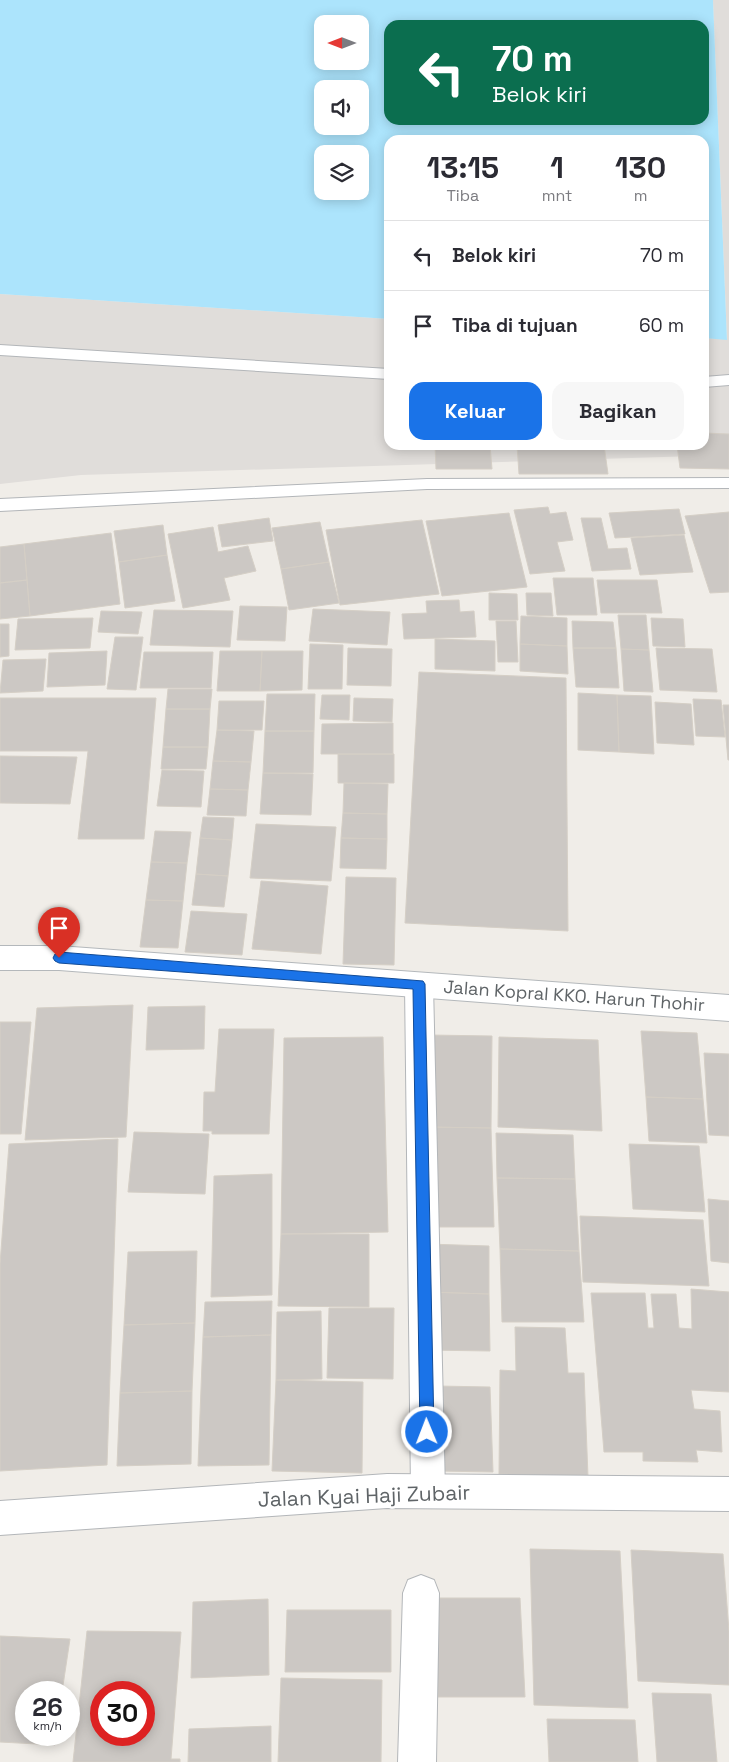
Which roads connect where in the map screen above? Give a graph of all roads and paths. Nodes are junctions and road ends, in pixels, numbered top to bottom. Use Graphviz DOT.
graph roads {
  1 [pos="0,350"];
  2 [pos="384,374"];
  3 [pos="729,380"];
  4 [pos="709,382"];
  5 [pos="729,484"];
  6 [pos="0,506"];
  7 [pos="0,958"];
  8 [pos="419,984"];
  9 [pos="729,1008"];
  10 [pos="428,1491"];
  11 [pos="729,1494"];
  12 [pos="0,1518"];
  13 [pos="421,1593"];
  14 [pos="417,1762"];
  1 -- 2 [label="lane"];
  3 -- 4 [label="lane"];
  5 -- 6 [label="lane"];
  7 -- 8 [label="street, Jalan Kopral KKO. Harun Thohir"];
  8 -- 9 [label="street, Jalan Kopral KKO. Harun Thohir"];
  8 -- 10 [label="street"];
  10 -- 11 [label="street, Jalan Kyai Haji Zubair"];
  10 -- 12 [label="street, Jalan Kyai Haji Zubair"];
  13 -- 14 [label="street"];
}
